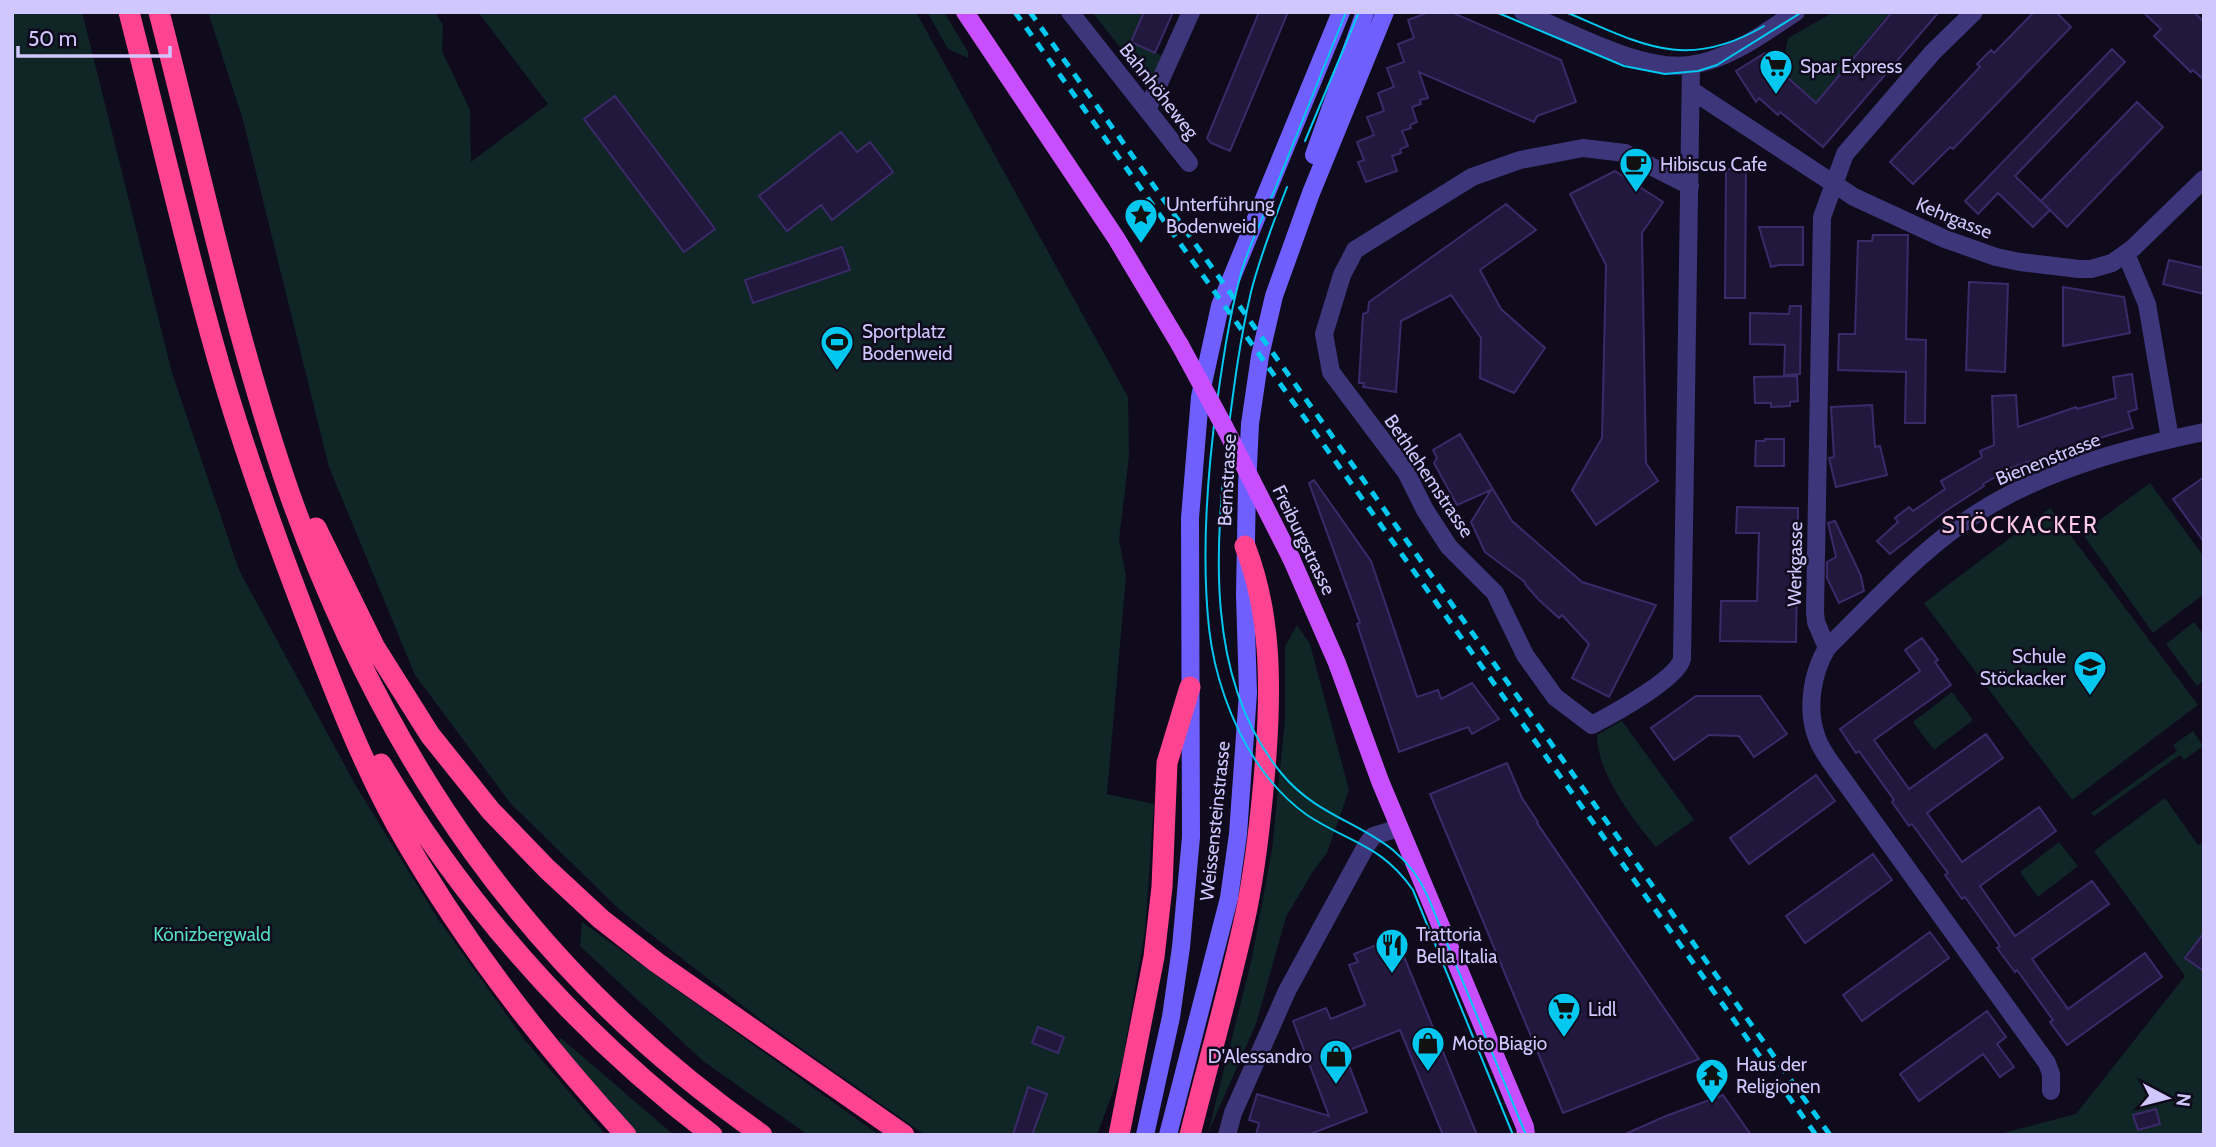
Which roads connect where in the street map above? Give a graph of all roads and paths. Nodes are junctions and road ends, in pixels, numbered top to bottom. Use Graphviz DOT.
graph roads {
  1 [pos="129,12"];
  2 [pos="159,12"];
  3 [pos="965,12"];
  4 [pos="1070,12"];
  5 [pos="1191,12"];
  6 [pos="1340,12"];
  7 [pos="1365,12"];
  8 [pos="1385,12"];
  9 [pos="1523,12"];
  10 [pos="1796,12"];
  11 [pos="1974,12"];
  12 [pos="1691,65"];
  13 [pos="1691,90"];
  14 [pos="1147,110"];
  15 [pos="1189,163"];
  16 [pos="2204,179"];
  17 [pos="1834,185"];
  18 [pos="1689,186"];
  19 [pos="2126,254"];
  20 [pos="2204,432"];
  21 [pos="272,438"];
  22 [pos="2170,439"];
  23 [pos="1245,546"];
  24 [pos="302,606"];
  25 [pos="1827,648"];
  26 [pos="1190,687"];
  27 [pos="1399,828"];
  28 [pos="2051,1091"];
  29 [pos="1119,1129"];
  30 [pos="1528,1132"];
  31 [pos="626,1135"];
  32 [pos="712,1135"];
  33 [pos="762,1135"];
  34 [pos="904,1135"];
  35 [pos="1145,1135"];
  36 [pos="1168,1135"];
  37 [pos="1190,1135"];
  38 [pos="1227,1135"];
  1 -- 24 [label="highway"];
  2 -- 21 [label="highway"];
  3 -- 27 [label="main road, Freiburgstrasse, bridge"];
  4 -- 14 [label="street, Bahnhöheweg"];
  5 -- 14 [label="street"];
  6 -- 26 [label="main road, Bernstrasse"];
  7 -- 23 [label="main road, Bernstrasse"];
  8 -- 23 [label="main road, Bernstrasse"];
  9 -- 12 [label="street"];
  10 -- 12 [label="street"];
  11 -- 17 [label="street, Werkgasse"];
  12 -- 13 [label="street, Bethlehemstrasse"];
  13 -- 17 [label="street, Kehrgasse"];
  13 -- 18 [label="street, Bethlehemstrasse"];
  14 -- 15 [label="street, Bahnhöheweg"];
  16 -- 19 [label="street, Kehrgasse"];
  17 -- 19 [label="street, Kehrgasse"];
  17 -- 25 [label="street, Werkgasse"];
  18 -- 18 [label="street, Bethlehemstrasse"];
  19 -- 22 [label="street"];
  20 -- 22 [label="street, Bienenstrasse"];
  21 -- 33 [label="highway"];
  21 -- 34 [label="highway"];
  22 -- 25 [label="street, Bienenstrasse"];
  23 -- 36 [label="main road, Weissensteinstrasse"];
  23 -- 37 [label="highway"];
  24 -- 31 [label="highway"];
  24 -- 32 [label="highway"];
  25 -- 28 [label="street"];
  26 -- 29 [label="highway"];
  26 -- 35 [label="main road, Weissensteinstrasse"];
  27 -- 30 [label="main road, Freiburgstrasse"];
  27 -- 38 [label="street"];
}
